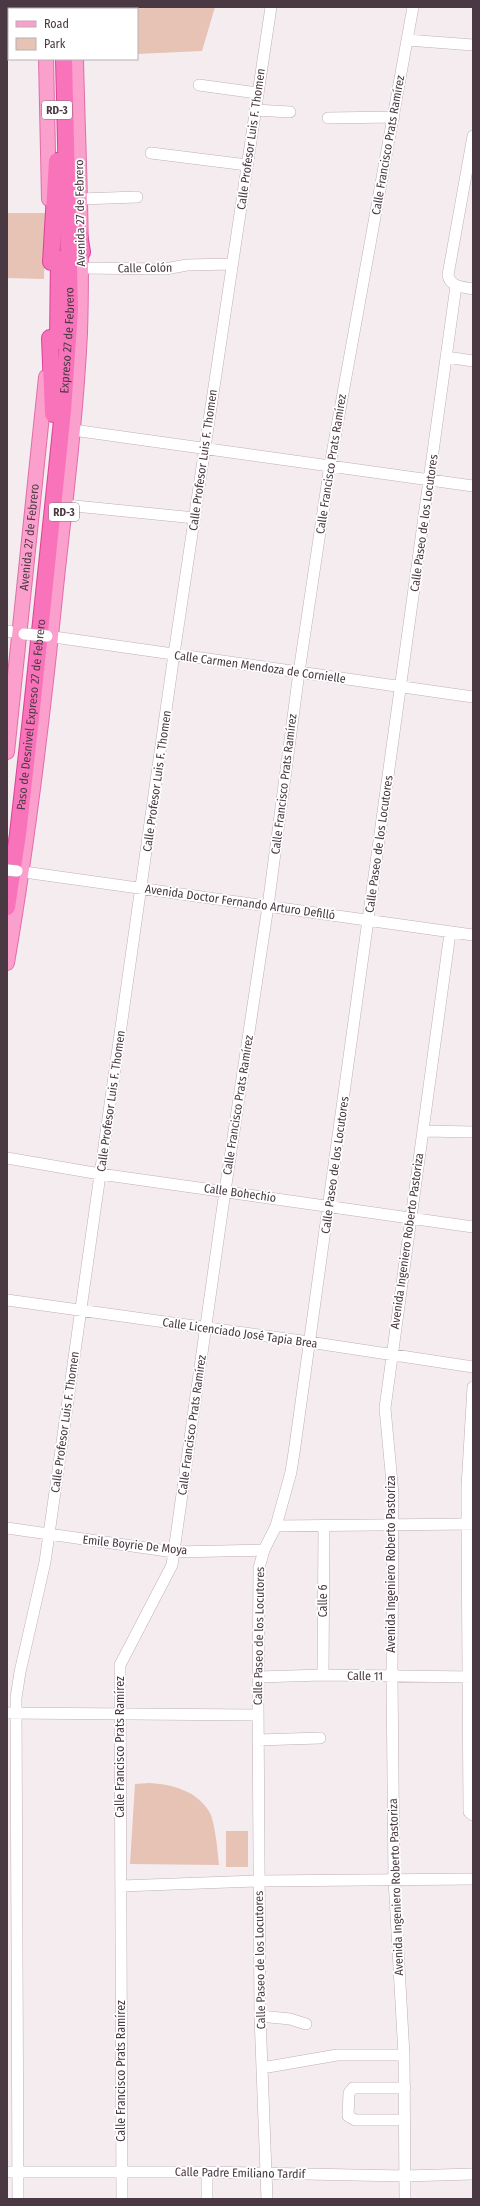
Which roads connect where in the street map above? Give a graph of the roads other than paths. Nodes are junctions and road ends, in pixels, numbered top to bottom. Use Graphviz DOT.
graph roads {
  1 [pos="271,7"];
  2 [pos="413,7"];
  3 [pos="407,40"];
  4 [pos="473,45"];
  5 [pos="46,60"];
  6 [pos="56,60"];
  7 [pos="64,60"];
  8 [pos="76,60"];
  9 [pos="199,85"];
  10 [pos="258,93"];
  11 [pos="255,110"];
  12 [pos="290,112"];
  13 [pos="394,117"];
  14 [pos="328,118"];
  15 [pos="473,136"];
  16 [pos="151,153"];
  17 [pos="62,160"];
  18 [pos="247,165"];
  19 [pos="138,197"];
  20 [pos="80,199"];
  21 [pos="82,252"];
  22 [pos="51,262"];
  23 [pos="232,264"];
  24 [pos="81,268"];
  25 [pos="456,286"];
  26 [pos="473,289"];
  27 [pos="80,335"];
  28 [pos="50,338"];
  29 [pos="446,357"];
  30 [pos="473,361"];
  31 [pos="58,413"];
  32 [pos="73,430"];
  33 [pos="205,449"];
  34 [pos="330,465"];
  35 [pos="431,480"];
  36 [pos="473,486"];
  37 [pos="65,505"];
  38 [pos="195,518"];
  39 [pos="47,520"];
  40 [pos="17,633"];
  41 [pos="49,637"];
  42 [pos="174,654"];
  43 [pos="299,672"];
  44 [pos="400,688"];
  45 [pos="473,697"];
  46 [pos="7,752"];
  47 [pos="7,849"];
  48 [pos="16,871"];
  49 [pos="142,889"];
  50 [pos="268,906"];
  51 [pos="7,907"];
  52 [pos="368,920"];
  53 [pos="450,933"];
  54 [pos="473,935"];
  55 [pos="7,963"];
  56 [pos="422,1131"];
  57 [pos="473,1132"];
  58 [pos="7,1158"];
  59 [pos="100,1174"];
  60 [pos="225,1191"];
  61 [pos="329,1205"];
  62 [pos="410,1219"];
  63 [pos="473,1227"];
  64 [pos="7,1300"];
  65 [pos="80,1311"];
  66 [pos="206,1328"];
  67 [pos="309,1342"];
  68 [pos="392,1356"];
  69 [pos="473,1367"];
  70 [pos="473,1387"];
  71 [pos="393,1524"];
  72 [pos="470,1524"];
  73 [pos="276,1526"];
  74 [pos="324,1526"];
  75 [pos="7,1528"];
  76 [pos="49,1534"];
  77 [pos="264,1550"];
  78 [pos="174,1552"];
  79 [pos="323,1675"];
  80 [pos="392,1676"];
  81 [pos="258,1677"];
  82 [pos="471,1677"];
  83 [pos="12,1713"];
  84 [pos="120,1715"];
  85 [pos="258,1715"];
  86 [pos="320,1738"];
  87 [pos="258,1740"];
  88 [pos="473,1815"];
  89 [pos="12,1870"];
  90 [pos="394,1879"];
  91 [pos="473,1879"];
  92 [pos="259,1881"];
  93 [pos="121,1886"];
  94 [pos="260,2016"];
  95 [pos="306,2024"];
  96 [pos="404,2055"];
  97 [pos="262,2068"];
  98 [pos="405,2088"];
  99 [pos="405,2120"];
  100 [pos="12,2172"];
  101 [pos="122,2172"];
  102 [pos="207,2172"];
  103 [pos="266,2173"];
  104 [pos="473,2174"];
  105 [pos="405,2176"];
  106 [pos="18,2199"];
  107 [pos="122,2199"];
  108 [pos="208,2199"];
  109 [pos="267,2199"];
  110 [pos="405,2199"];
  1 -- 10 [label="street, Calle Profesor Luis F. Thomen"];
  2 -- 3 [label="street, Calle Francisco Prats Ramírez"];
  3 -- 4 [label="street"];
  3 -- 13 [label="street, Calle Francisco Prats Ramírez"];
  5 -- 22 [label="main road, Avenida 27 de Febrero / RD-3"];
  6 -- 17 [label="highway, RD-3"];
  7 -- 17 [label="highway, RD-3"];
  8 -- 20 [label="main road, Avenida 27 de Febrero / RD-3"];
  9 -- 10 [label="street"];
  10 -- 11 [label="street, Calle Profesor Luis F. Thomen"];
  11 -- 12 [label="street"];
  11 -- 18 [label="street, Calle Profesor Luis F. Thomen"];
  13 -- 14 [label="street"];
  13 -- 34 [label="street, Calle Francisco Prats Ramírez"];
  15 -- 25 [label="street"];
  16 -- 18 [label="street"];
  17 -- 21 [label="highway"];
  17 -- 22 [label="highway"];
  17 -- 31 [label="highway, Expreso 27 de Febrero / RD-3"];
  18 -- 23 [label="street, Calle Profesor Luis F. Thomen"];
  19 -- 20 [label="street"];
  20 -- 21 [label="main road, Avenida 27 de Febrero / RD-3"];
  21 -- 24 [label="main road, Avenida 27 de Febrero / RD-3"];
  22 -- 28 [label="main road, Avenida 27 de Febrero / RD-3"];
  23 -- 24 [label="street, Calle Colón"];
  23 -- 33 [label="street, Calle Profesor Luis F. Thomen"];
  24 -- 27 [label="main road, Avenida 27 de Febrero / RD-3"];
  25 -- 26 [label="street"];
  25 -- 29 [label="street, Calle Paseo de los Locutores"];
  27 -- 31 [label="highway"];
  27 -- 32 [label="main road, Avenida 27 de Febrero / RD-3"];
  28 -- 31 [label="highway"];
  28 -- 40 [label="main road, Avenida 27 de Febrero / RD-3"];
  29 -- 30 [label="street"];
  29 -- 35 [label="street, Calle Paseo de los Locutores"];
  31 -- 39 [label="highway, Expreso 27 de Febrero / RD-3"];
  32 -- 33 [label="street"];
  32 -- 37 [label="main road, Avenida 27 de Febrero / RD-3"];
  33 -- 34 [label="street"];
  33 -- 38 [label="street, Calle Profesor Luis F. Thomen"];
  34 -- 35 [label="street"];
  34 -- 43 [label="street, Calle Francisco Prats Ramírez"];
  35 -- 36 [label="street"];
  35 -- 44 [label="street, Calle Paseo de los Locutores"];
  37 -- 38 [label="street"];
  37 -- 41 [label="main road, Avenida 27 de Febrero / RD-3"];
  38 -- 42 [label="street, Calle Profesor Luis F. Thomen"];
  39 -- 47 [label="highway, Paso de Desnivel Expreso 27 de Febrero / RD-3"];
  39 -- 51 [label="highway, Paso de Desnivel Expreso 27 de Febrero / RD-3"];
  40 -- 41 [label="street, Calle Carmen Mendoza de Cornielle, bridge"];
  40 -- 46 [label="main road, Avenida 27 de Febrero / RD-3"];
  41 -- 42 [label="street, Calle Carmen Mendoza de Cornielle"];
  41 -- 48 [label="main road, Avenida 27 de Febrero / RD-3"];
  42 -- 43 [label="street, Calle Carmen Mendoza de Cornielle"];
  42 -- 49 [label="street, Calle Profesor Luis F. Thomen"];
  43 -- 44 [label="street, Calle Carmen Mendoza de Cornielle"];
  43 -- 50 [label="street, Calle Francisco Prats Ramírez"];
  44 -- 45 [label="street, Calle Carmen Mendoza de Cornielle"];
  44 -- 52 [label="street, Calle Paseo de los Locutores"];
  48 -- 49 [label="street, Avenida Doctor Fernando Arturo Defilló"];
  48 -- 55 [label="main road, Avenida 27 de Febrero / RD-3"];
  49 -- 50 [label="street, Avenida Doctor Fernando Arturo Defilló"];
  49 -- 59 [label="street, Calle Profesor Luis F. Thomen"];
  50 -- 52 [label="street, Avenida Doctor Fernando Arturo Defilló"];
  50 -- 60 [label="street, Calle Francisco Prats Ramírez"];
  52 -- 53 [label="street, Avenida Doctor Fernando Arturo Defilló"];
  52 -- 61 [label="street, Calle Paseo de los Locutores"];
  53 -- 54 [label="street, Avenida Doctor Fernando Arturo Defilló"];
  53 -- 56 [label="street, Avenida Ingeniero Roberto Pastoriza"];
  56 -- 57 [label="street"];
  56 -- 62 [label="street, Avenida Ingeniero Roberto Pastoriza"];
  58 -- 59 [label="street, Calle Bohechío"];
  59 -- 60 [label="street, Calle Bohechío"];
  59 -- 65 [label="street, Calle Profesor Luis F. Thomen"];
  60 -- 61 [label="street, Calle Bohechío"];
  60 -- 66 [label="street, Calle Francisco Prats Ramírez"];
  61 -- 62 [label="street, Calle Bohechío"];
  61 -- 67 [label="street, Calle Paseo de los Locutores"];
  62 -- 63 [label="street, Calle Bohechío"];
  62 -- 68 [label="street, Avenida Ingeniero Roberto Pastoriza"];
  64 -- 65 [label="street, Calle Licenciado José Tapia Brea"];
  65 -- 66 [label="street, Calle Licenciado José Tapia Brea"];
  65 -- 76 [label="street, Calle Profesor Luis F. Thomen"];
  66 -- 67 [label="street, Calle Licenciado José Tapia Brea"];
  66 -- 78 [label="street, Calle Francisco Prats Ramírez"];
  67 -- 68 [label="street, Calle Licenciado José Tapia Brea"];
  67 -- 73 [label="street, Calle Paseo de los Locutores"];
  68 -- 69 [label="street, Calle Licenciado José Tapia Brea"];
  68 -- 71 [label="street, Avenida Ingeniero Roberto Pastoriza"];
  70 -- 72 [label="street"];
  71 -- 72 [label="street"];
  71 -- 74 [label="street"];
  71 -- 80 [label="street, Avenida Ingeniero Roberto Pastoriza"];
  72 -- 82 [label="street"];
  73 -- 74 [label="street"];
  73 -- 77 [label="street, Calle Paseo de los Locutores"];
  74 -- 79 [label="street, Calle 6"];
  75 -- 76 [label="street, Emile Boyrie De Moya"];
  76 -- 78 [label="street, Emile Boyrie De Moya"];
  76 -- 83 [label="street, Calle Profesor Luis F. Thomen"];
  77 -- 78 [label="street, Emile Boyrie De Moya"];
  77 -- 81 [label="street, Calle Paseo de los Locutores"];
  78 -- 84 [label="street, Calle Francisco Prats Ramírez"];
  79 -- 80 [label="street, Calle 11"];
  79 -- 81 [label="street, Calle 11"];
  80 -- 82 [label="street, Calle 11"];
  80 -- 90 [label="street, Avenida Ingeniero Roberto Pastoriza"];
  81 -- 85 [label="street, Calle Paseo de los Locutores"];
  82 -- 88 [label="street"];
  83 -- 84 [label="street"];
  83 -- 89 [label="street, Calle Profesor Luis F. Thomen"];
  84 -- 85 [label="street"];
  84 -- 93 [label="street, Calle Francisco Prats Ramírez"];
  85 -- 87 [label="street, Calle Paseo de los Locutores"];
  86 -- 87 [label="street"];
  87 -- 92 [label="street, Calle Paseo de los Locutores"];
  89 -- 100 [label="street, Calle Profesor Luis F. Thomen"];
  90 -- 91 [label="street"];
  90 -- 92 [label="street"];
  90 -- 96 [label="street, Avenida Ingeniero Roberto Pastoriza"];
  92 -- 93 [label="street"];
  92 -- 94 [label="street, Calle Paseo de los Locutores"];
  93 -- 101 [label="street, Calle Francisco Prats Ramírez"];
  94 -- 95 [label="street"];
  94 -- 97 [label="street, Calle Paseo de los Locutores"];
  96 -- 97 [label="street"];
  96 -- 98 [label="street, Avenida Ingeniero Roberto Pastoriza"];
  97 -- 103 [label="street, Calle Paseo de los Locutores"];
  98 -- 99 [label="street, Avenida Ingeniero Roberto Pastoriza"];
  98 -- 99 [label="street"];
  99 -- 105 [label="street, Avenida Ingeniero Roberto Pastoriza"];
  100 -- 101 [label="street, Calle Padre Emiliano Tardif"];
  100 -- 106 [label="street, Calle Profesor Luis F. Thomen"];
  101 -- 102 [label="street, Calle Padre Emiliano Tardif"];
  101 -- 107 [label="street, Calle Francisco Prats Ramírez"];
  102 -- 103 [label="street, Calle Padre Emiliano Tardif"];
  102 -- 108 [label="street"];
  103 -- 105 [label="street, Calle Padre Emiliano Tardif"];
  103 -- 109 [label="street, Calle Paseo de los Locutores"];
  104 -- 105 [label="street, Calle Padre Emiliano Tardif"];
  105 -- 110 [label="street, Avenida Ingeniero Roberto Pastoriza"];
}
